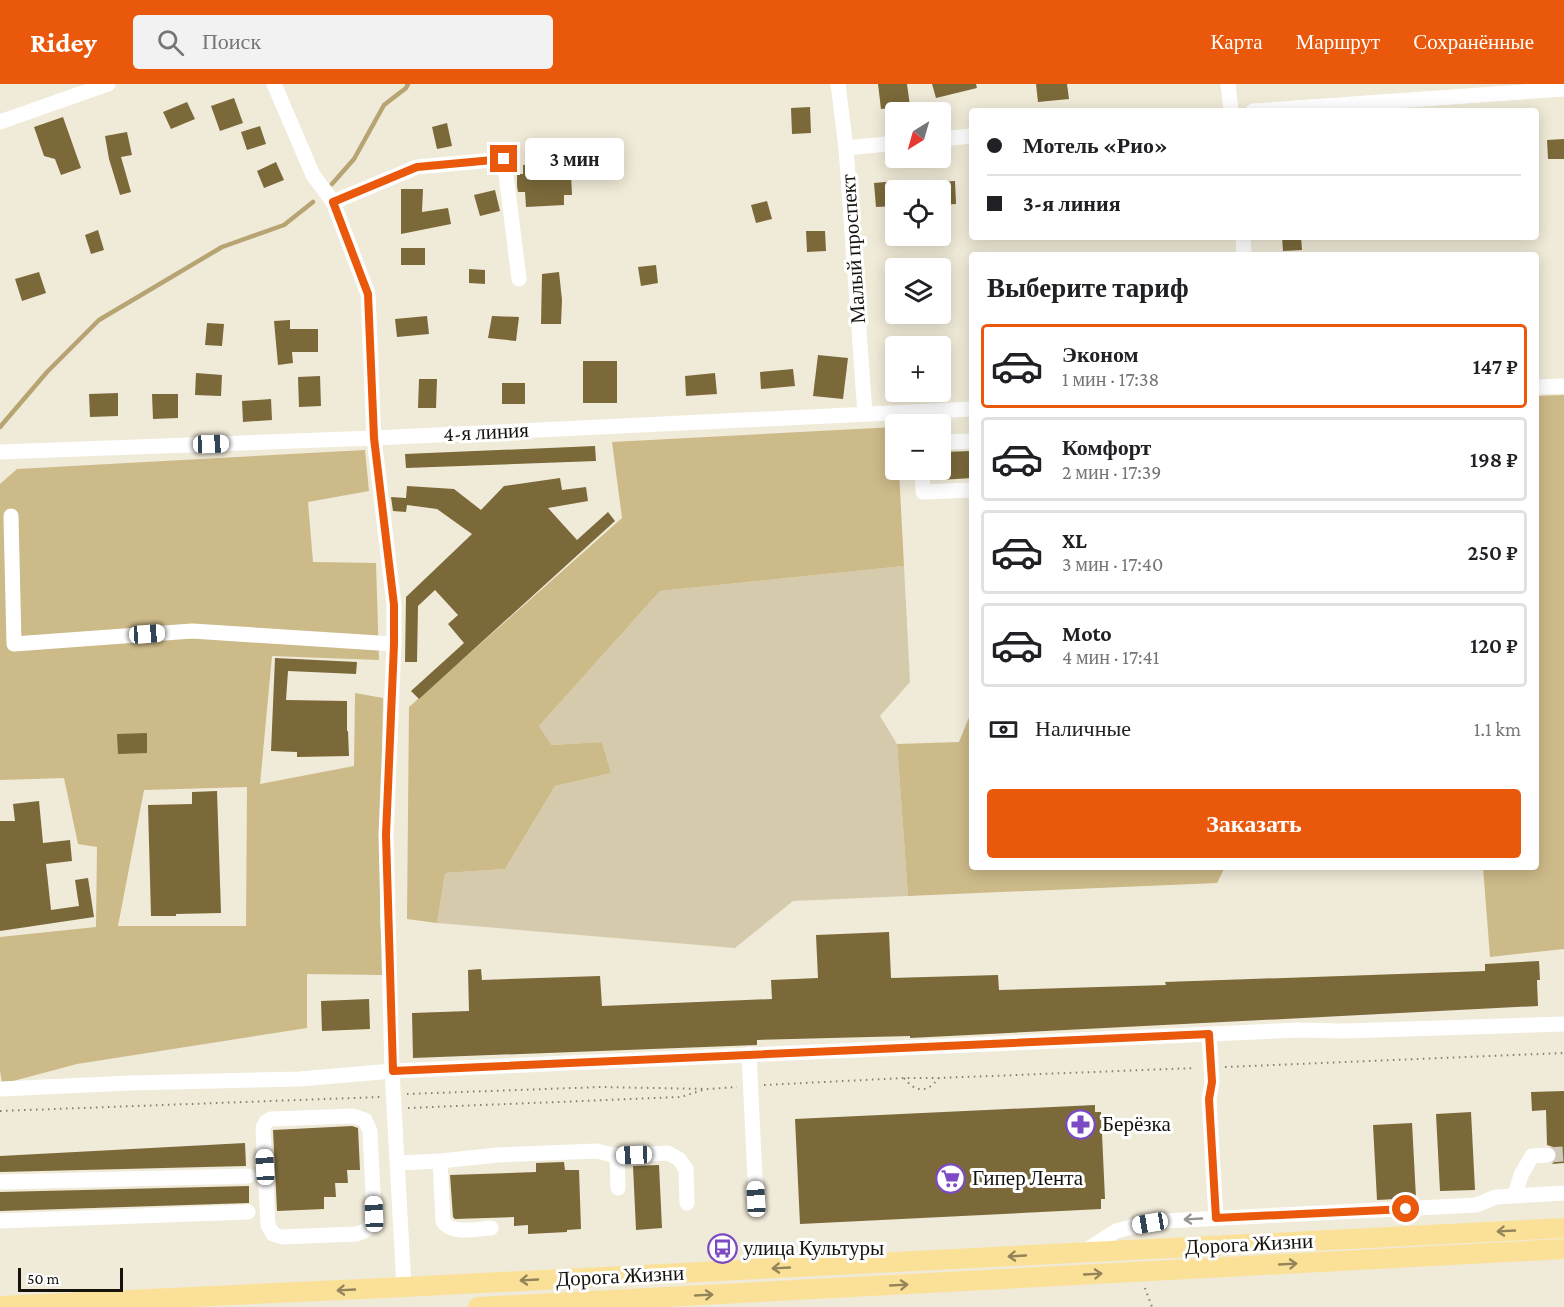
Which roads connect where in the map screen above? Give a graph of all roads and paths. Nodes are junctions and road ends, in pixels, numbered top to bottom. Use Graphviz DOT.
graph roads {
  1 [pos="108,84"];
  2 [pos="274,84"];
  3 [pos="838,84"];
  4 [pos="1228,84"];
  5 [pos="1564,89"];
  6 [pos="1231,108"];
  7 [pos="1295,108"];
  8 [pos="0,122"];
  9 [pos="969,136"];
  10 [pos="951,138"];
  11 [pos="885,144"];
  12 [pos="846,148"];
  13 [pos="333,202"];
  14 [pos="519,279"];
  15 [pos="1564,386"];
  16 [pos="1539,387"];
  17 [pos="969,409"];
  18 [pos="865,414"];
  19 [pos="374,438"];
  20 [pos="969,441"];
  21 [pos="951,442"];
  22 [pos="0,452"];
  23 [pos="922,480"];
  24 [pos="969,490"];
  25 [pos="11,516"];
  26 [pos="394,644"];
  27 [pos="1564,1024"];
  28 [pos="1209,1034"];
  29 [pos="1564,1053"];
  30 [pos="749,1054"];
  31 [pos="1211,1068"];
  32 [pos="393,1071"];
  33 [pos="904,1078"];
  34 [pos="939,1078"];
  35 [pos="751,1086"];
  36 [pos="0,1089"];
  37 [pos="709,1089"];
  38 [pos="391,1100"];
  39 [pos="0,1111"];
  40 [pos="1548,1155"];
  41 [pos="616,1156"];
  42 [pos="441,1161"];
  43 [pos="398,1163"];
  44 [pos="248,1176"];
  45 [pos="0,1182"];
  46 [pos="618,1188"];
  47 [pos="399,1189"];
  48 [pos="373,1190"];
  49 [pos="1564,1193"];
  50 [pos="1515,1195"];
  51 [pos="756,1199"];
  52 [pos="687,1203"];
  53 [pos="248,1212"];
  54 [pos="1216,1218"];
  55 [pos="0,1221"];
  56 [pos="491,1228"];
  57 [pos="1564,1228"];
  58 [pos="1564,1249"];
  59 [pos="1082,1253"];
  60 [pos="1142,1283"];
  61 [pos="405,1287"];
  62 [pos="0,1306"];
  63 [pos="478,1307"];
  64 [pos="1152,1307"];
  1 -- 8 [label="street"];
  2 -- 13 [label="street"];
  3 -- 12 [label="street, Малый проспект"];
  4 -- 6 [label="street"];
  5 -- 7 [label="street"];
  9 -- 10 [label="street"];
  11 -- 12 [label="street"];
  12 -- 18 [label="street, Малый проспект"];
  13 -- 14 [label="street"];
  13 -- 19 [label="street"];
  15 -- 16 [label="street"];
  17 -- 18 [label="street, 4-я линия"];
  18 -- 19 [label="street, 4-я линия"];
  19 -- 22 [label="street, 4-я линия"];
  19 -- 26 [label="street"];
  20 -- 21 [label="street"];
  23 -- 24 [label="street"];
  25 -- 26 [label="street"];
  26 -- 32 [label="street"];
  27 -- 28 [label="street"];
  28 -- 30 [label="street"];
  28 -- 31 [label="street"];
  29 -- 31 [label="path"];
  30 -- 32 [label="street"];
  30 -- 35 [label="street"];
  31 -- 34 [label="path"];
  31 -- 54 [label="street"];
  32 -- 36 [label="street"];
  32 -- 38 [label="street"];
  33 -- 34 [label="path"];
  33 -- 34 [label="path"];
  33 -- 35 [label="path"];
  35 -- 37 [label="path"];
  35 -- 51 [label="street"];
  37 -- 38 [label="path"];
  37 -- 38 [label="path"];
  38 -- 39 [label="path"];
  38 -- 43 [label="street"];
  40 -- 50 [label="street"];
  41 -- 42 [label="street"];
  41 -- 46 [label="street"];
  41 -- 52 [label="street"];
  42 -- 43 [label="street"];
  42 -- 56 [label="street"];
  43 -- 47 [label="street"];
  44 -- 45 [label="street"];
  47 -- 48 [label="street"];
  47 -- 61 [label="street"];
  48 -- 48 [label="street"];
  49 -- 50 [label="street"];
  50 -- 54 [label="street"];
  53 -- 55 [label="street"];
  54 -- 59 [label="street, one-way"];
  57 -- 59 [label="main road, Дорога Жизни, one-way"];
  63 -- 58 [label="main road, Дорога Жизни, one-way"];
  59 -- 61 [label="main road, Дорога Жизни, one-way"];
  60 -- 64 [label="path"];
  61 -- 62 [label="main road, Дорога Жизни, one-way"];
}
